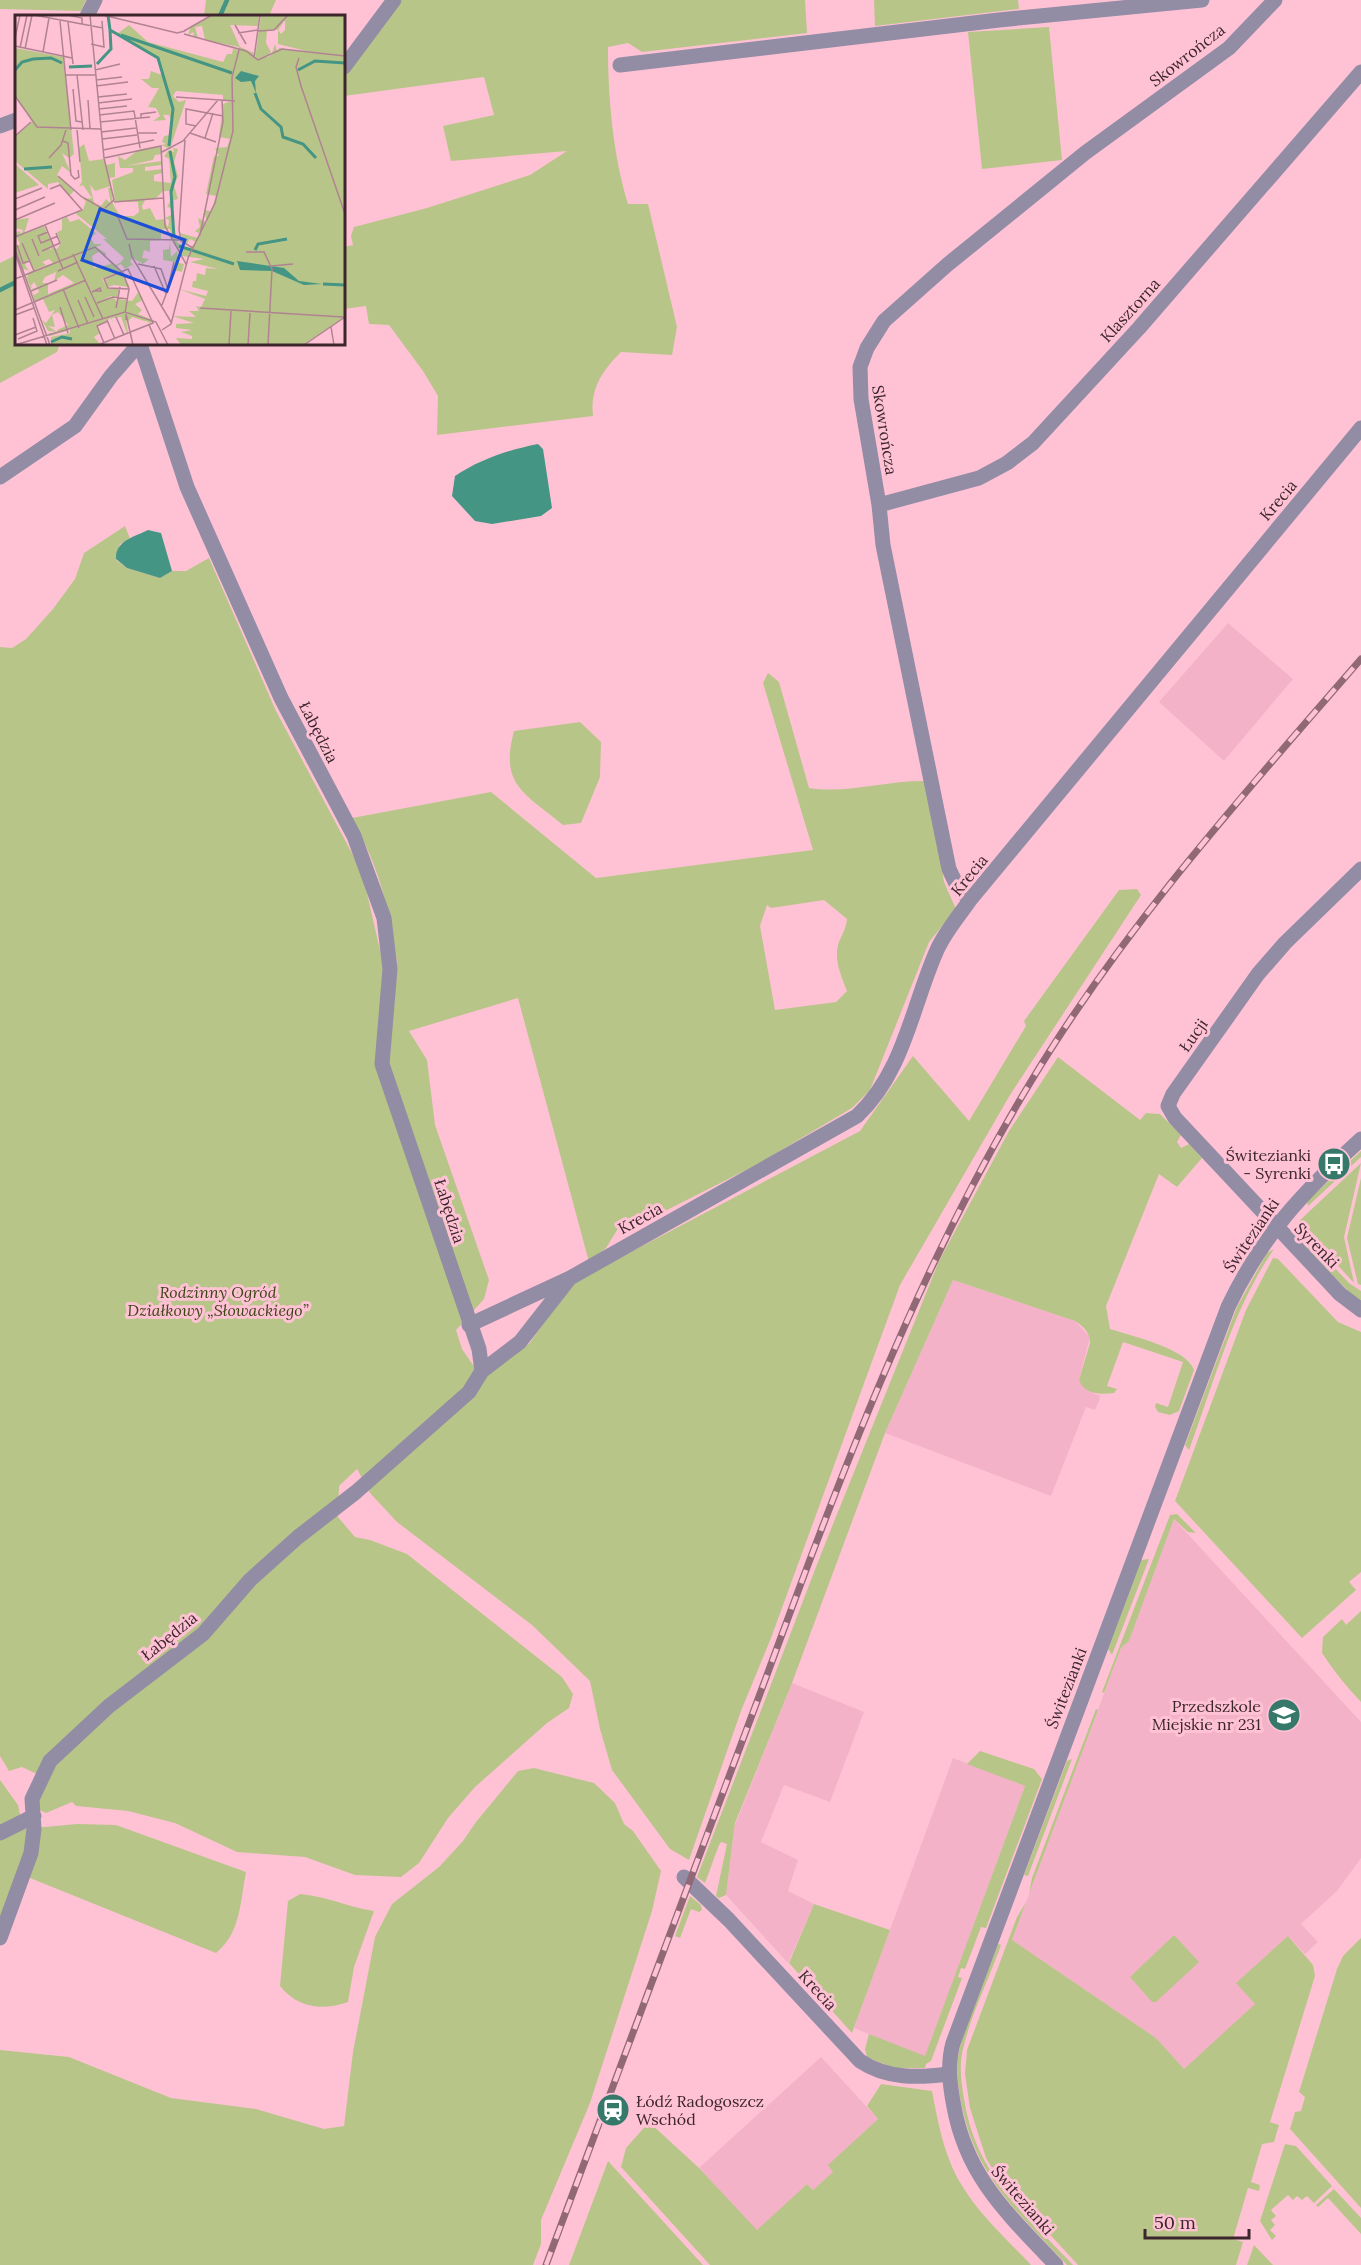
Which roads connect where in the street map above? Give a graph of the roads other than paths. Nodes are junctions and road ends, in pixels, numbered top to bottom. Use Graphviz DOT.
graph roads {
  1 [pos="95,0"];
  2 [pos="394,0"];
  3 [pos="1202,0"];
  4 [pos="1275,0"];
  5 [pos="88,15"];
  6 [pos="620,64"];
  7 [pos="345,66"];
  8 [pos="1361,72"];
  9 [pos="15,120"];
  10 [pos="0,126"];
  11 [pos="139,345"];
  12 [pos="140,345"];
  13 [pos="1361,428"];
  14 [pos="0,477"];
  15 [pos="879,505"];
  16 [pos="1361,868"];
  17 [pos="970,900"];
  18 [pos="1361,1139"];
  19 [pos="1275,1227"];
  20 [pos="570,1278"];
  21 [pos="1361,1310"];
  22 [pos="469,1325"];
  23 [pos="482,1371"];
  24 [pos="34,1816"];
  25 [pos="0,1833"];
  26 [pos="684,1877"];
  27 [pos="0,1938"];
  28 [pos="949,2074"];
  29 [pos="1056,2265"];
  1 -- 5 [label="street"];
  2 -- 7 [label="street"];
  3 -- 6 [label="street"];
  4 -- 15 [label="street, Skowrończa"];
  8 -- 15 [label="street, Klasztorna"];
  9 -- 10 [label="street"];
  11 -- 14 [label="street"];
  12 -- 22 [label="street, Łabędzia"];
  13 -- 17 [label="street, Krecia"];
  15 -- 17 [label="street, Skowrończa"];
  16 -- 19 [label="street, Łucji"];
  17 -- 20 [label="street, Krecia"];
  18 -- 19 [label="street, Świtezianki"];
  19 -- 21 [label="street, Syrenki"];
  19 -- 28 [label="street, Świtezianki"];
  20 -- 22 [label="street, Krecia"];
  20 -- 23 [label="street, Krecia"];
  22 -- 23 [label="street, Łabędzia"];
  23 -- 24 [label="street, Łabędzia"];
  24 -- 25 [label="street"];
  24 -- 27 [label="street, Łabędzia"];
  26 -- 28 [label="street, Krecia"];
  28 -- 29 [label="street, Świtezianki"];
}
